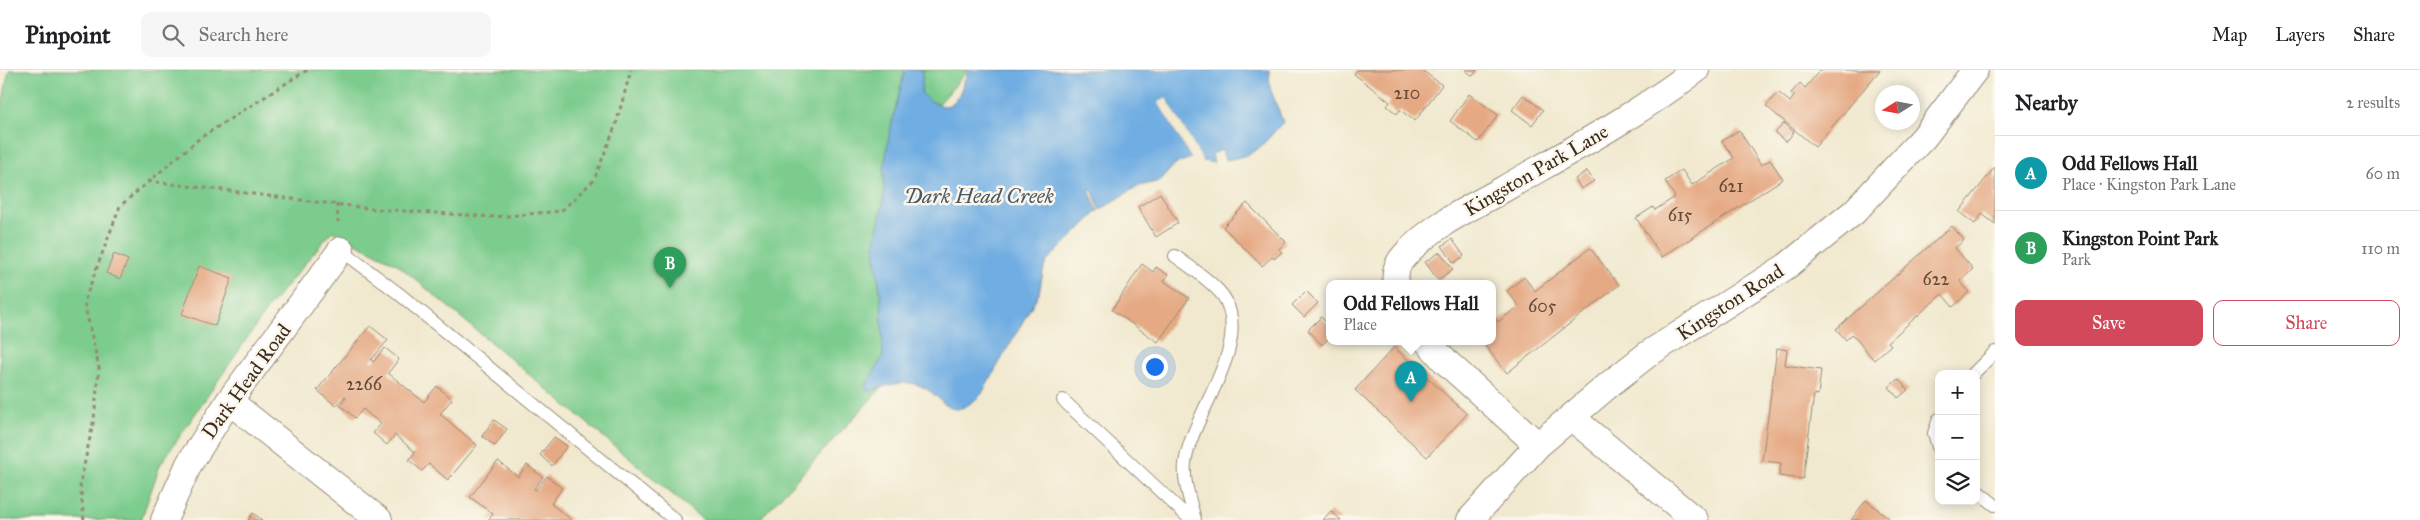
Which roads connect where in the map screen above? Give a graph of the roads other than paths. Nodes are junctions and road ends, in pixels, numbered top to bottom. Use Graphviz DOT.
graph roads {
  1 [pos="1696,70"];
  2 [pos="1975,70"];
  3 [pos="341,250"];
  4 [pos="1175,256"];
  5 [pos="1396,280"];
  6 [pos="1431,345"];
  7 [pos="1995,352"];
  8 [pos="1977,370"];
  9 [pos="1063,400"];
  10 [pos="229,401"];
  11 [pos="1571,417"];
  12 [pos="1538,445"];
  13 [pos="1980,493"];
  14 [pos="1995,505"];
  15 [pos="164,520"];
  16 [pos="379,520"];
  17 [pos="675,520"];
  18 [pos="1193,520"];
  19 [pos="1470,520"];
  20 [pos="1695,520"];
  1 -- 5 [label="street, Kingston Park Lane"];
  2 -- 11 [label="street, Kingston Road"];
  3 -- 10 [label="street, Dark Head Road"];
  3 -- 17 [label="lane"];
  4 -- 18 [label="lane"];
  6 -- 12 [label="street"];
  7 -- 8 [label="lane"];
  9 -- 18 [label="lane"];
  10 -- 15 [label="street, Dark Head Road"];
  10 -- 16 [label="street"];
  11 -- 12 [label="street, Kingston Road"];
  11 -- 20 [label="street"];
  12 -- 19 [label="street, Kingston Road"];
  13 -- 14 [label="lane"];
}
